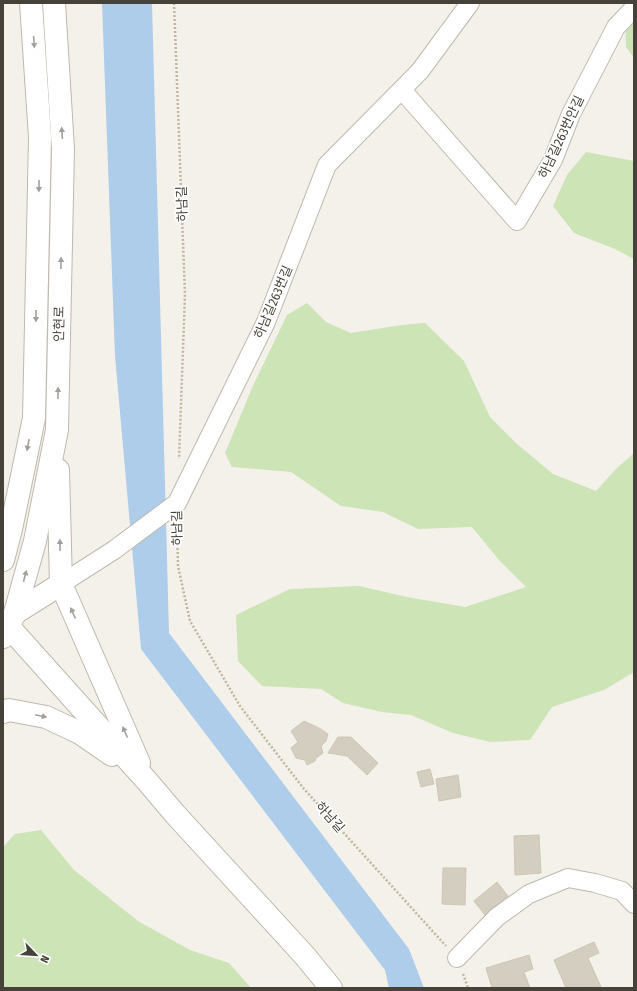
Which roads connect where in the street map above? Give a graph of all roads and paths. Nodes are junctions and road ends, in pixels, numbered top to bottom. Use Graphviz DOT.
graph roads {
  1 [pos="31,3"];
  2 [pos="54,3"];
  3 [pos="174,3"];
  4 [pos="470,3"];
  5 [pos="634,8"];
  6 [pos="402,90"];
  7 [pos="57,424"];
  8 [pos="178,465"];
  9 [pos="173,506"];
  10 [pos="3,560"];
  11 [pos="61,584"];
  12 [pos="7,625"];
  13 [pos="3,712"];
  14 [pos="147,781"];
  15 [pos="634,904"];
  16 [pos="457,958"];
  17 [pos="331,988"];
  18 [pos="468,988"];
  1 -- 10 [label="street, 안현로, one-way"];
  7 -- 2 [label="street, 안현로, one-way"];
  3 -- 8 [label="path, 하남길"];
  4 -- 6 [label="street, 하남길263번길"];
  5 -- 6 [label="street, 하남길263번안길"];
  6 -- 9 [label="street, 하남길263번길"];
  11 -- 7 [label="street, one-way"];
  12 -- 7 [label="street, 안현로, one-way"];
  9 -- 11 [label="street, 하남길263번길"];
  9 -- 16 [label="path, 하남길"];
  11 -- 12 [label="street"];
  14 -- 11 [label="street, one-way"];
  12 -- 14 [label="street"];
  13 -- 14 [label="street, one-way"];
  14 -- 17 [label="street"];
  15 -- 16 [label="street"];
  16 -- 18 [label="path, 하남길"];
}
